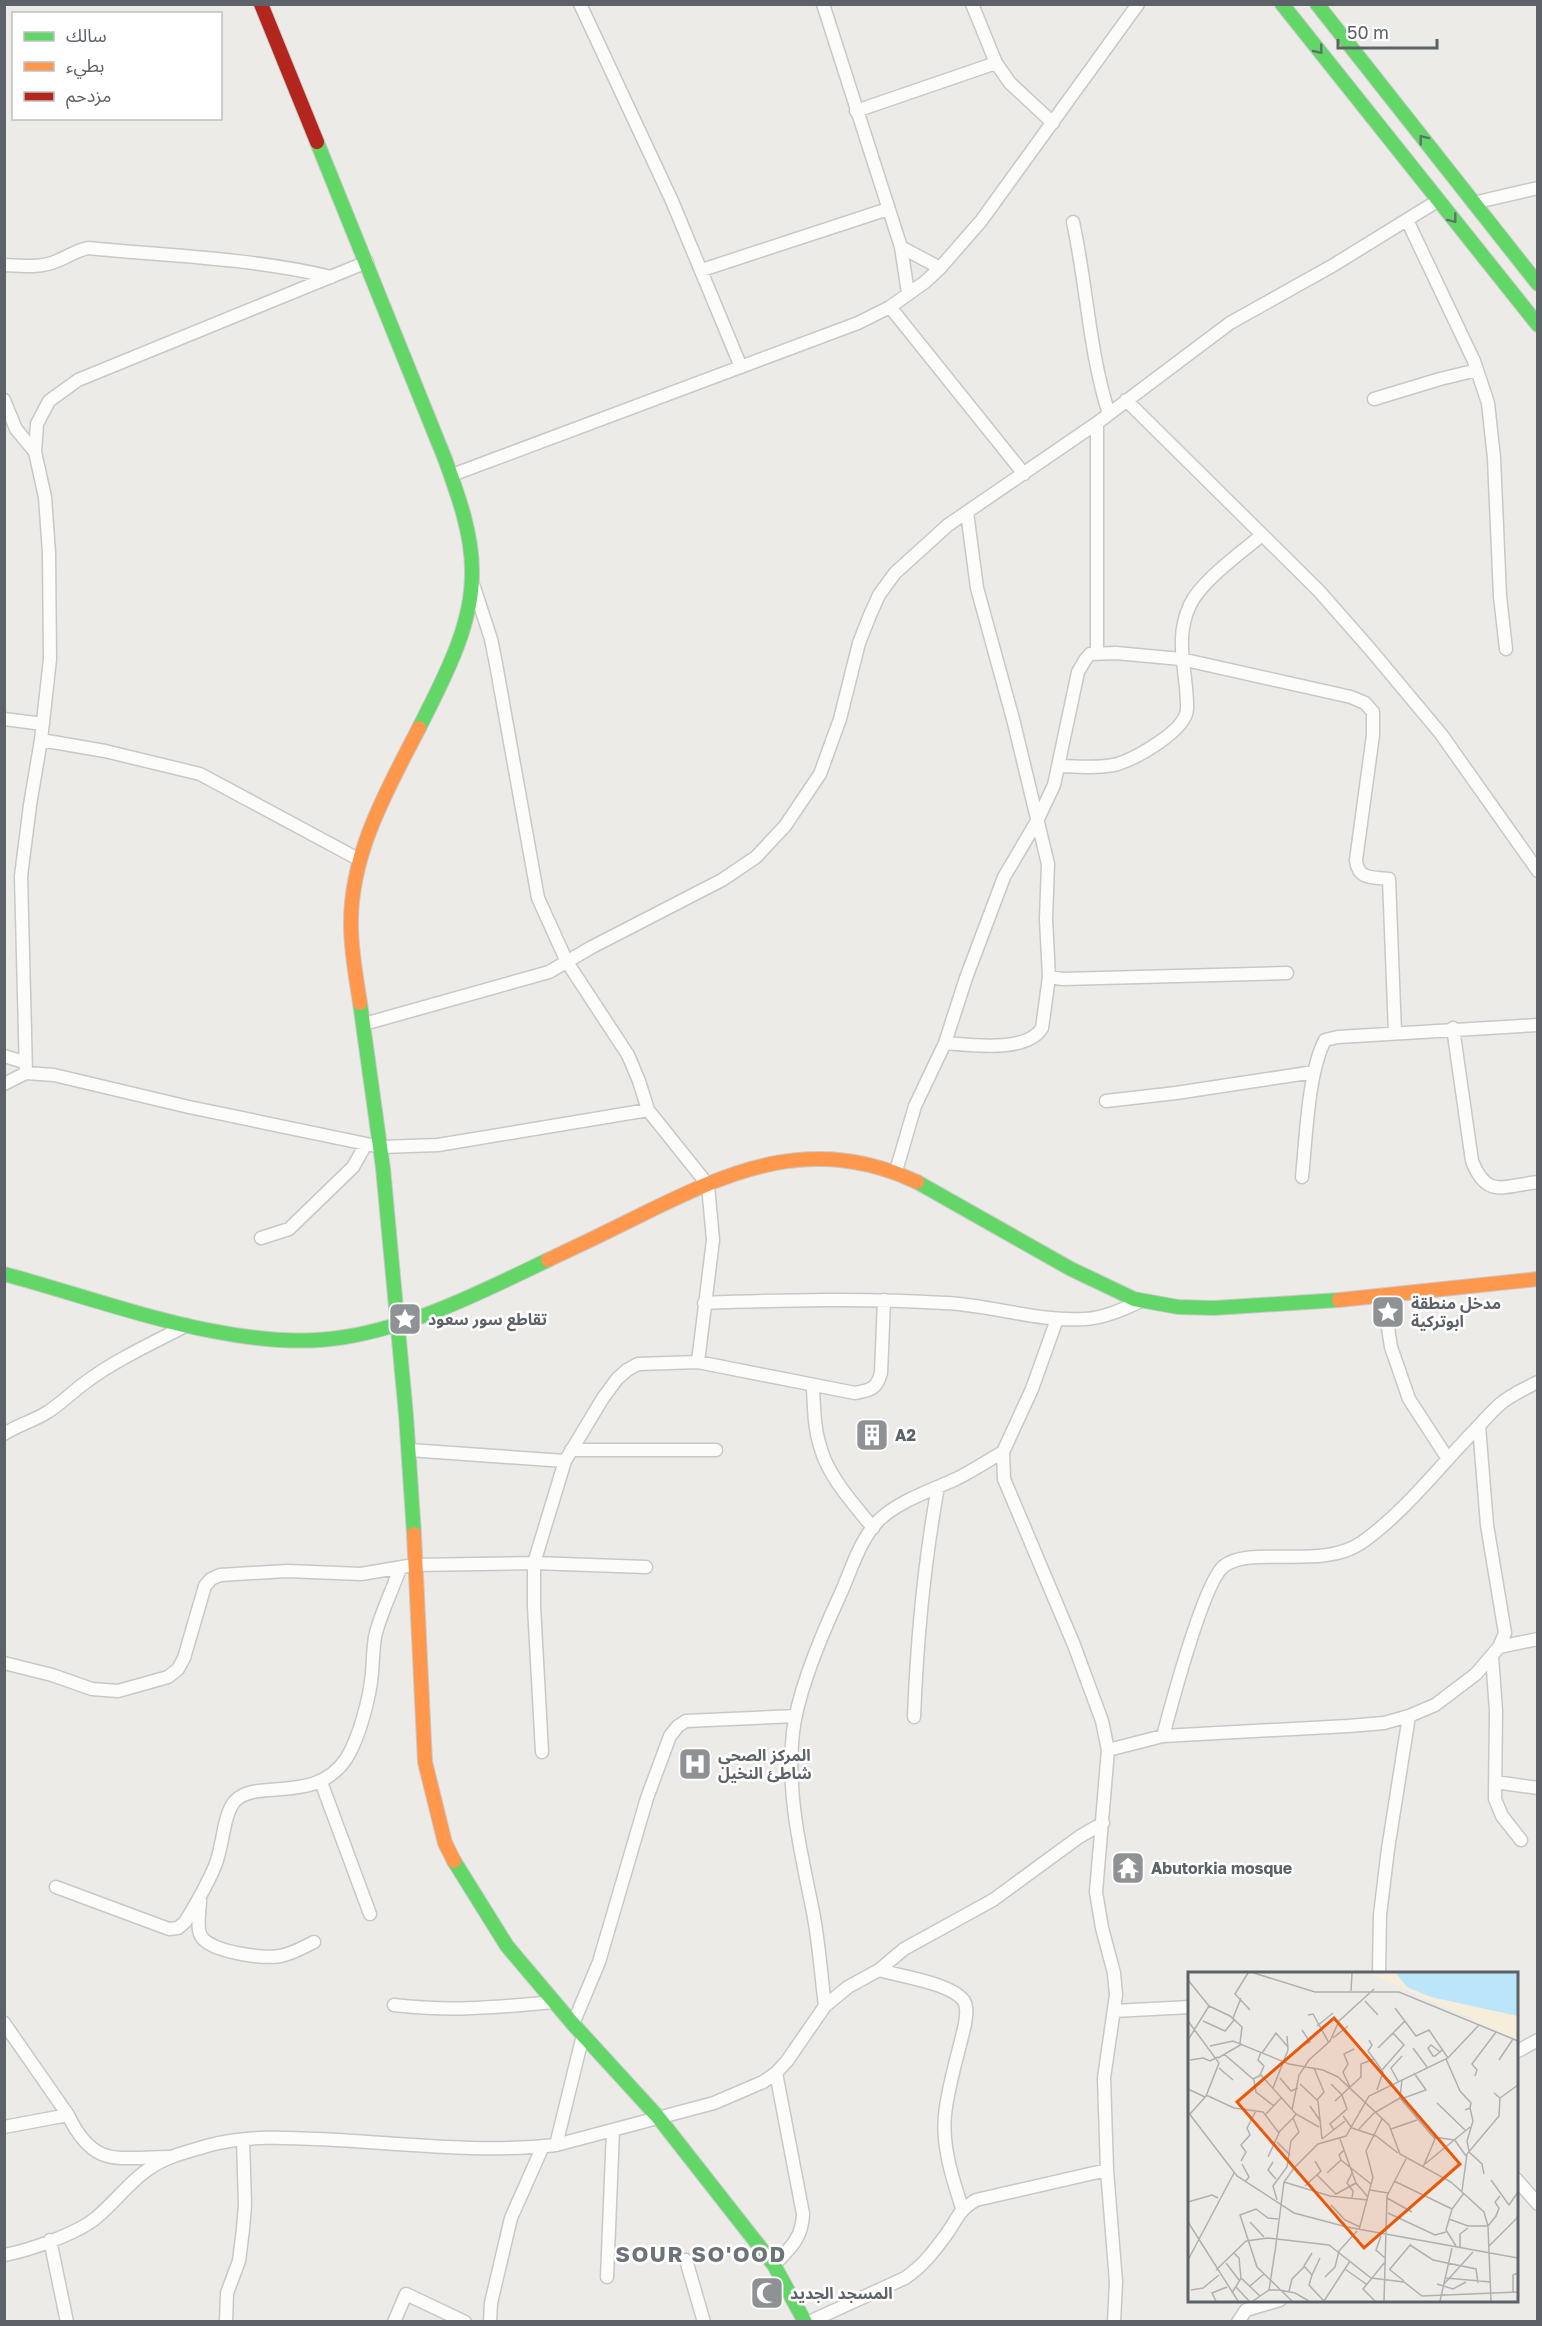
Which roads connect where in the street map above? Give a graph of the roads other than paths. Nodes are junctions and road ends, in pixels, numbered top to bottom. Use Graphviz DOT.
graph roads {
  1 [pos="261,4"];
  2 [pos="580,4"];
  3 [pos="824,4"];
  4 [pos="972,4"];
  5 [pos="1138,4"];
  6 [pos="1282,4"];
  7 [pos="1317,4"];
  8 [pos="996,63"];
  9 [pos="856,111"];
  10 [pos="1053,123"];
  11 [pos="1538,188"];
  12 [pos="1438,200"];
  13 [pos="1473,203"];
  14 [pos="888,209"];
  15 [pos="1407,220"];
  16 [pos="1073,222"];
  17 [pos="901,247"];
  18 [pos="367,262"];
  19 [pos="4,265"];
  20 [pos="940,268"];
  21 [pos="702,270"];
  22 [pos="331,277"];
  23 [pos="1538,284"];
  24 [pos="908,293"];
  25 [pos="890,307"];
  26 [pos="1538,325"];
  27 [pos="741,367"];
  28 [pos="1477,370"];
  29 [pos="1374,399"];
  30 [pos="4,400"];
  31 [pos="1126,400"];
  32 [pos="1109,414"];
  33 [pos="1097,423"];
  34 [pos="35,453"];
  35 [pos="1024,474"];
  36 [pos="452,475"];
  37 [pos="968,512"];
  38 [pos="1262,534"];
  39 [pos="472,583"];
  40 [pos="1506,649"];
  41 [pos="1097,653"];
  42 [pos="1181,659"];
  43 [pos="4,719"];
  44 [pos="43,724"];
  45 [pos="41,740"];
  46 [pos="1058,766"];
  47 [pos="1037,821"];
  48 [pos="360,860"];
  49 [pos="1538,871"];
  50 [pos="567,962"];
  51 [pos="1287,973"];
  52 [pos="1049,977"];
  53 [pos="364,1024"];
  54 [pos="1538,1025"];
  55 [pos="1453,1029"];
  56 [pos="1395,1033"];
  57 [pos="945,1043"];
  58 [pos="4,1056"];
  59 [pos="25,1068"];
  60 [pos="1314,1072"];
  61 [pos="4,1084"];
  62 [pos="1106,1101"];
  63 [pos="648,1110"];
  64 [pos="366,1144"];
  65 [pos="381,1148"];
  66 [pos="896,1171"];
  67 [pos="1302,1176"];
  68 [pos="1538,1182"];
  69 [pos="708,1185"];
  70 [pos="261,1238"];
  71 [pos="4,1274"];
  72 [pos="1538,1279"];
  73 [pos="1383,1296"];
  74 [pos="884,1300"];
  75 [pos="1141,1301"];
  76 [pos="704,1303"];
  77 [pos="1058,1319"];
  78 [pos="187,1325"];
  79 [pos="397,1325"];
  80 [pos="698,1362"];
  81 [pos="1538,1382"];
  82 [pos="813,1387"];
  83 [pos="1479,1426"];
  84 [pos="4,1434"];
  85 [pos="409,1450"];
  86 [pos="716,1450"];
  87 [pos="1003,1452"];
  88 [pos="568,1456"];
  89 [pos="1448,1459"];
  90 [pos="938,1487"];
  91 [pos="873,1528"];
  92 [pos="534,1563"];
  93 [pos="414,1565"];
  94 [pos="646,1567"];
  95 [pos="400,1568"];
  96 [pos="1538,1639"];
  97 [pos="1496,1652"];
  98 [pos="4,1663"];
  99 [pos="796,1716"];
  100 [pos="1409,1716"];
  101 [pos="914,1717"];
  102 [pos="1162,1736"];
  103 [pos="1108,1750"];
  104 [pos="542,1752"];
  105 [pos="321,1782"];
  106 [pos="1495,1782"];
  107 [pos="1538,1788"];
  108 [pos="1102,1823"];
  109 [pos="1521,1840"];
  110 [pos="56,1887"];
  111 [pos="200,1897"];
  112 [pos="369,1914"];
  113 [pos="314,1941"];
  114 [pos="879,1970"];
  115 [pos="1379,1972"];
  116 [pos="555,2002"];
  117 [pos="394,2005"];
  118 [pos="825,2006"];
  119 [pos="1188,2007"];
  120 [pos="1114,2011"];
  121 [pos="4,2023"];
  122 [pos="578,2029"];
  123 [pos="1538,2040"];
  124 [pos="1518,2051"];
  125 [pos="776,2073"];
  126 [pos="68,2115"];
  127 [pos="658,2117"];
  128 [pos="4,2127"];
  129 [pos="613,2130"];
  130 [pos="243,2140"];
  131 [pos="556,2145"];
  132 [pos="543,2146"];
  133 [pos="173,2157"];
  134 [pos="1107,2170"];
  135 [pos="1518,2181"];
  136 [pos="1538,2204"];
  137 [pos="962,2208"];
  138 [pos="50,2240"];
  139 [pos="4,2254"];
  140 [pos="686,2260"];
  141 [pos="774,2265"];
  142 [pos="607,2277"];
  143 [pos="1276,2302"];
  144 [pos="67,2322"];
  145 [pos="226,2322"];
  146 [pos="394,2322"];
  147 [pos="465,2322"];
  148 [pos="490,2322"];
  149 [pos="704,2322"];
  150 [pos="807,2322"];
  151 [pos="1114,2322"];
  152 [pos="1238,2322"];
  1 -- 18 [label="street"];
  2 -- 21 [label="street"];
  3 -- 9 [label="street"];
  4 -- 8 [label="street"];
  5 -- 10 [label="street"];
  6 -- 12 [label="street, one-way"];
  13 -- 7 [label="street, one-way"];
  8 -- 9 [label="street"];
  8 -- 10 [label="street"];
  9 -- 14 [label="street"];
  10 -- 20 [label="street"];
  11 -- 13 [label="street"];
  12 -- 15 [label="street"];
  12 -- 26 [label="street, one-way"];
  13 -- 23 [label="street"];
  14 -- 17 [label="street"];
  14 -- 21 [label="street"];
  15 -- 28 [label="street"];
  15 -- 31 [label="street"];
  16 -- 32 [label="street"];
  17 -- 20 [label="street"];
  17 -- 24 [label="street"];
  18 -- 22 [label="street"];
  18 -- 36 [label="street"];
  19 -- 22 [label="street"];
  20 -- 24 [label="street"];
  21 -- 27 [label="street"];
  22 -- 34 [label="street"];
  24 -- 25 [label="street"];
  25 -- 27 [label="street"];
  25 -- 35 [label="street"];
  27 -- 36 [label="street"];
  28 -- 29 [label="street"];
  28 -- 40 [label="street"];
  30 -- 34 [label="street"];
  31 -- 32 [label="street"];
  31 -- 38 [label="street"];
  32 -- 33 [label="street"];
  33 -- 35 [label="street"];
  33 -- 41 [label="street"];
  34 -- 44 [label="street"];
  35 -- 37 [label="street"];
  36 -- 39 [label="street"];
  37 -- 47 [label="street"];
  37 -- 50 [label="street"];
  38 -- 42 [label="street"];
  38 -- 49 [label="street"];
  39 -- 48 [label="street"];
  39 -- 50 [label="street"];
  41 -- 42 [label="street"];
  41 -- 46 [label="street"];
  42 -- 46 [label="street"];
  42 -- 56 [label="street"];
  43 -- 44 [label="street"];
  44 -- 45 [label="street"];
  45 -- 48 [label="street"];
  45 -- 59 [label="street"];
  46 -- 47 [label="street"];
  47 -- 52 [label="street"];
  47 -- 57 [label="street"];
  48 -- 53 [label="street"];
  50 -- 53 [label="street"];
  50 -- 63 [label="street"];
  51 -- 52 [label="street"];
  52 -- 57 [label="street"];
  53 -- 65 [label="street"];
  54 -- 55 [label="street"];
  55 -- 56 [label="street"];
  55 -- 68 [label="street"];
  56 -- 60 [label="street"];
  57 -- 66 [label="street"];
  58 -- 59 [label="street"];
  59 -- 61 [label="street"];
  59 -- 64 [label="street"];
  60 -- 62 [label="street"];
  60 -- 67 [label="street"];
  63 -- 65 [label="street"];
  63 -- 69 [label="street"];
  64 -- 65 [label="street"];
  64 -- 70 [label="street"];
  65 -- 79 [label="street"];
  66 -- 69 [label="street"];
  66 -- 75 [label="street"];
  69 -- 76 [label="street"];
  69 -- 79 [label="street"];
  71 -- 78 [label="street"];
  72 -- 73 [label="street"];
  73 -- 75 [label="street"];
  73 -- 89 [label="street"];
  74 -- 76 [label="street"];
  74 -- 77 [label="street"];
  74 -- 82 [label="street"];
  75 -- 77 [label="street"];
  76 -- 80 [label="street"];
  77 -- 87 [label="street"];
  78 -- 79 [label="street"];
  78 -- 84 [label="street"];
  79 -- 85 [label="street"];
  80 -- 82 [label="street"];
  80 -- 88 [label="street"];
  81 -- 83 [label="street"];
  82 -- 91 [label="street"];
  83 -- 89 [label="street"];
  83 -- 97 [label="street"];
  85 -- 88 [label="street"];
  85 -- 93 [label="street"];
  86 -- 88 [label="street"];
  87 -- 90 [label="street"];
  87 -- 103 [label="street"];
  88 -- 92 [label="street"];
  89 -- 102 [label="street"];
  90 -- 91 [label="street"];
  90 -- 101 [label="street"];
  91 -- 99 [label="street"];
  92 -- 93 [label="street"];
  92 -- 94 [label="street"];
  92 -- 104 [label="street"];
  93 -- 95 [label="street"];
  93 -- 116 [label="street"];
  95 -- 98 [label="street"];
  95 -- 105 [label="street"];
  96 -- 97 [label="street"];
  97 -- 100 [label="street"];
  97 -- 106 [label="street"];
  99 -- 118 [label="street"];
  99 -- 122 [label="street"];
  100 -- 102 [label="street"];
  100 -- 115 [label="street"];
  102 -- 103 [label="street"];
  103 -- 108 [label="street"];
  105 -- 111 [label="street"];
  105 -- 112 [label="street"];
  106 -- 107 [label="street"];
  106 -- 109 [label="street"];
  108 -- 114 [label="street"];
  108 -- 120 [label="street"];
  110 -- 111 [label="street"];
  111 -- 113 [label="street"];
  114 -- 118 [label="street"];
  114 -- 137 [label="street"];
  116 -- 117 [label="street"];
  116 -- 122 [label="street"];
  118 -- 125 [label="street"];
  119 -- 120 [label="street"];
  120 -- 134 [label="street"];
  121 -- 126 [label="street"];
  122 -- 127 [label="street"];
  122 -- 131 [label="street"];
  123 -- 124 [label="street"];
  125 -- 127 [label="street"];
  125 -- 141 [label="street"];
  126 -- 128 [label="street"];
  126 -- 133 [label="street"];
  127 -- 129 [label="street"];
  127 -- 141 [label="street"];
  129 -- 131 [label="street"];
  129 -- 142 [label="street"];
  130 -- 132 [label="street"];
  130 -- 133 [label="street"];
  130 -- 145 [label="street"];
  131 -- 132 [label="street"];
  132 -- 148 [label="street"];
  133 -- 138 [label="street"];
  134 -- 137 [label="street"];
  134 -- 151 [label="street"];
  135 -- 136 [label="street"];
  137 -- 150 [label="street"];
  138 -- 139 [label="street"];
  138 -- 144 [label="street"];
  140 -- 149 [label="street"];
  141 -- 150 [label="street"];
  143 -- 152 [label="street"];
  146 -- 147 [label="street"];
}
